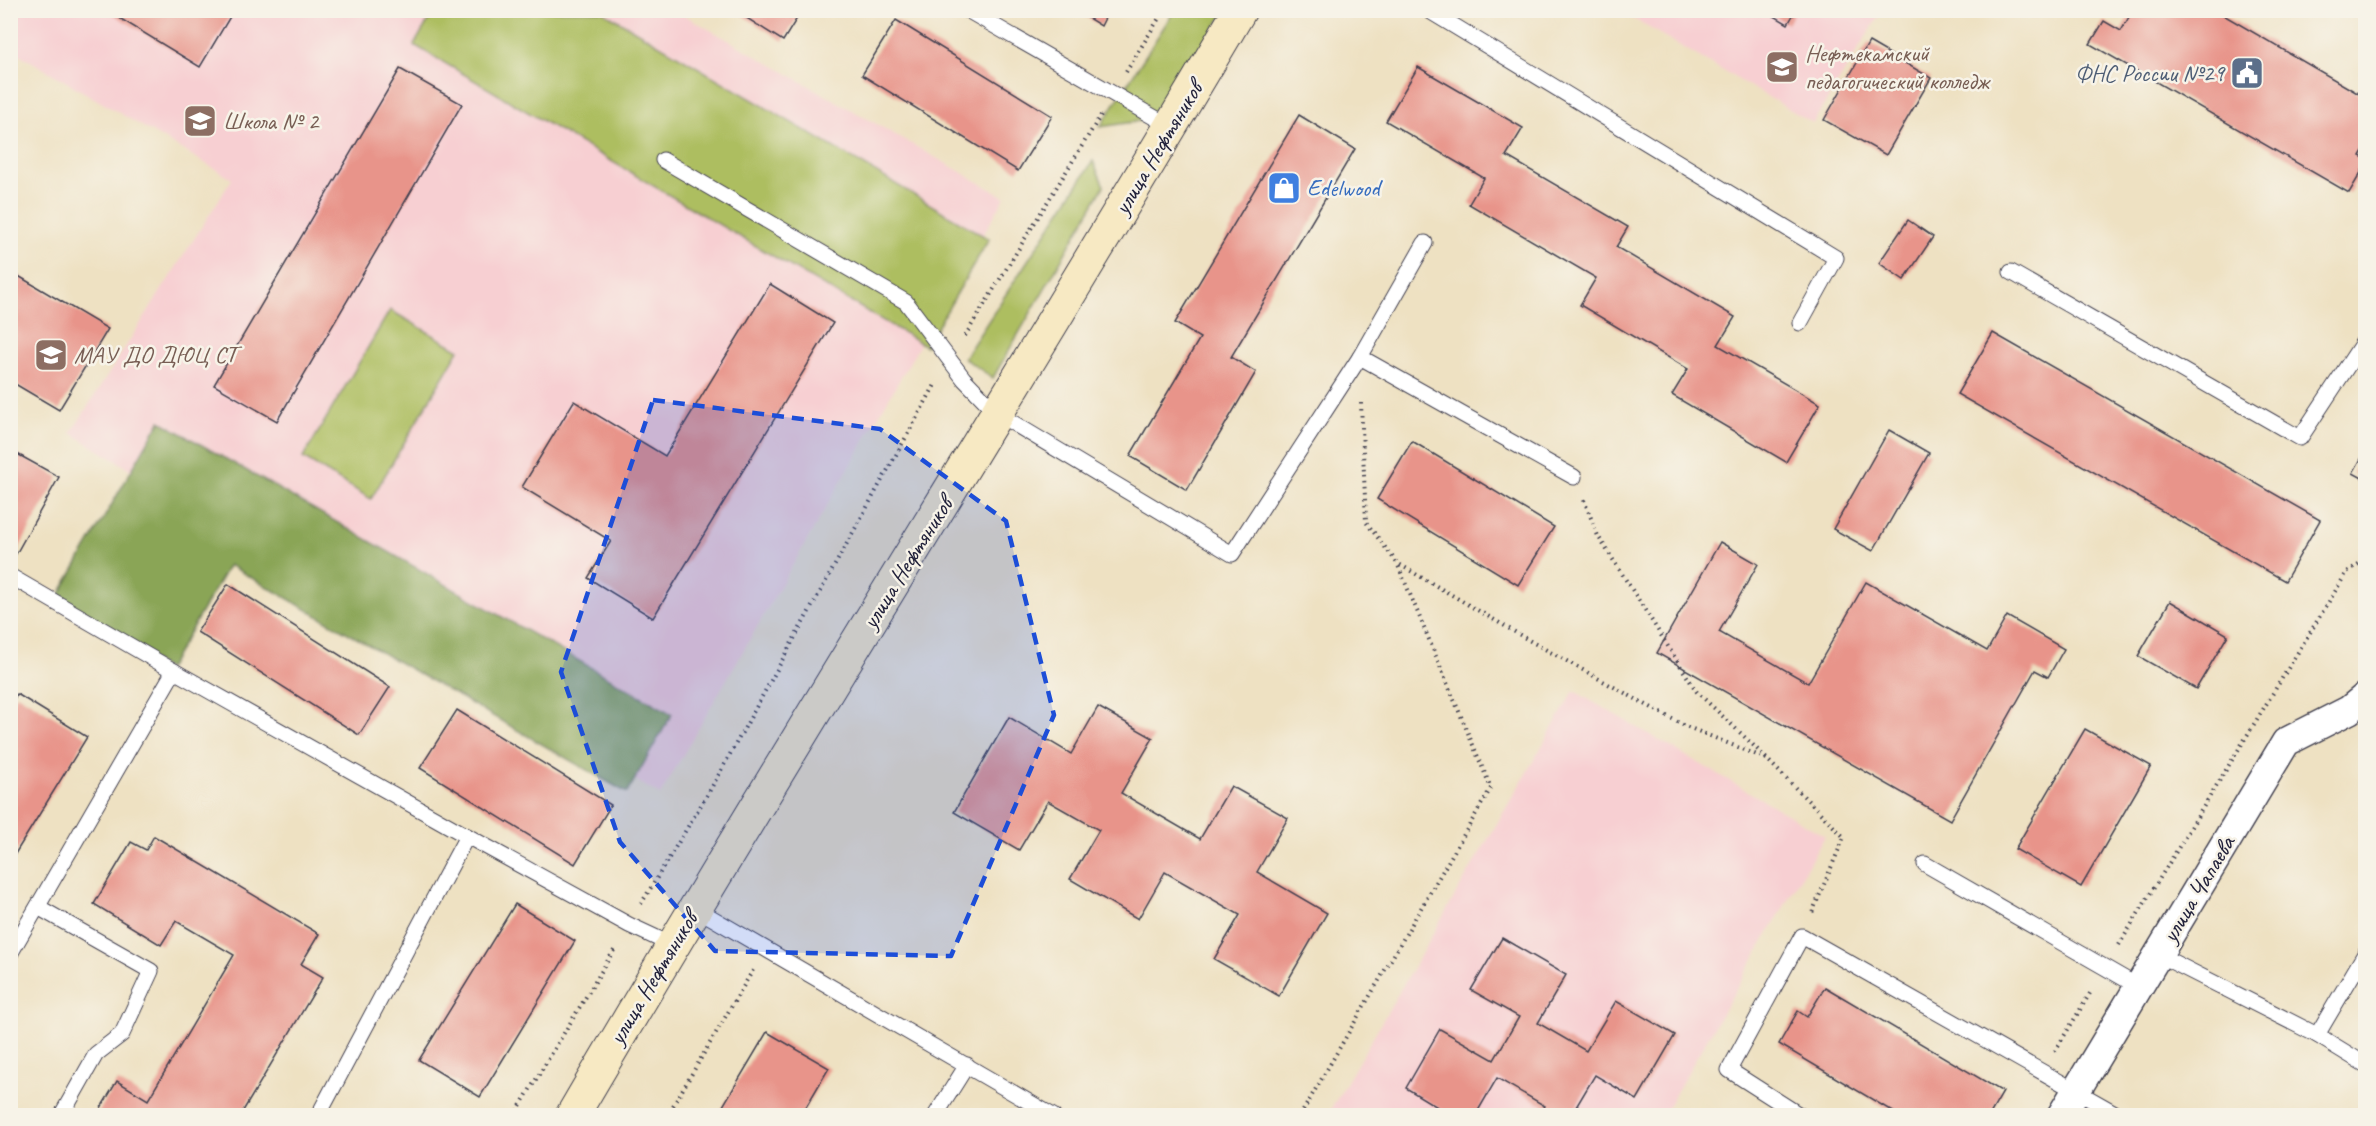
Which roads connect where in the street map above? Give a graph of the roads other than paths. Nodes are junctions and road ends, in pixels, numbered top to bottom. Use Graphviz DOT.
graph roads {
  1 [pos="967,10"];
  2 [pos="1240,10"];
  3 [pos="1428,10"];
  4 [pos="1171,127"];
  5 [pos="663,160"];
  6 [pos="1425,243"];
  7 [pos="2011,272"];
  8 [pos="1800,323"];
  9 [pos="2366,338"];
  10 [pos="1360,357"];
  11 [pos="998,414"];
  12 [pos="1574,477"];
  13 [pos="10,576"];
  14 [pos="174,671"];
  15 [pos="2366,696"];
  16 [pos="467,836"];
  17 [pos="1925,864"];
  18 [pos="38,908"];
  19 [pos="695,908"];
  20 [pos="672,945"];
  21 [pos="2366,952"];
  22 [pos="10,954"];
  23 [pos="2159,955"];
  24 [pos="2139,987"];
  25 [pos="2317,1035"];
  26 [pos="967,1065"];
  27 [pos="2366,1065"];
  28 [pos="2076,1091"];
  29 [pos="61,1116"];
  30 [pos="318,1116"];
  31 [pos="572,1116"];
  32 [pos="935,1116"];
  33 [pos="1053,1116"];
  34 [pos="1801,1116"];
  35 [pos="2061,1116"];
  36 [pos="2120,1116"];
  1 -- 4 [label="lane"];
  2 -- 4 [label="main road, улица Нефтяников"];
  3 -- 8 [label="lane"];
  4 -- 11 [label="main road, улица Нефтяников"];
  5 -- 11 [label="lane"];
  6 -- 10 [label="lane"];
  7 -- 9 [label="lane"];
  10 -- 11 [label="lane"];
  10 -- 12 [label="lane"];
  11 -- 19 [label="main road, улица Нефтяников"];
  13 -- 14 [label="lane"];
  14 -- 16 [label="lane"];
  14 -- 18 [label="lane"];
  15 -- 23 [label="street, улица Чапаева"];
  16 -- 20 [label="lane"];
  16 -- 30 [label="lane"];
  17 -- 24 [label="lane"];
  18 -- 22 [label="lane"];
  18 -- 29 [label="lane"];
  19 -- 20 [label="main road, улица Нефтяников"];
  19 -- 26 [label="lane"];
  20 -- 31 [label="main road, улица Нефтяников"];
  21 -- 25 [label="lane"];
  23 -- 24 [label="street, улица Чапаева"];
  23 -- 25 [label="lane"];
  24 -- 28 [label="street, улица Чапаева"];
  25 -- 27 [label="lane"];
  26 -- 32 [label="lane"];
  26 -- 33 [label="lane"];
  28 -- 34 [label="lane"];
  28 -- 35 [label="street, улица Чапаева"];
  28 -- 36 [label="lane"];
}
